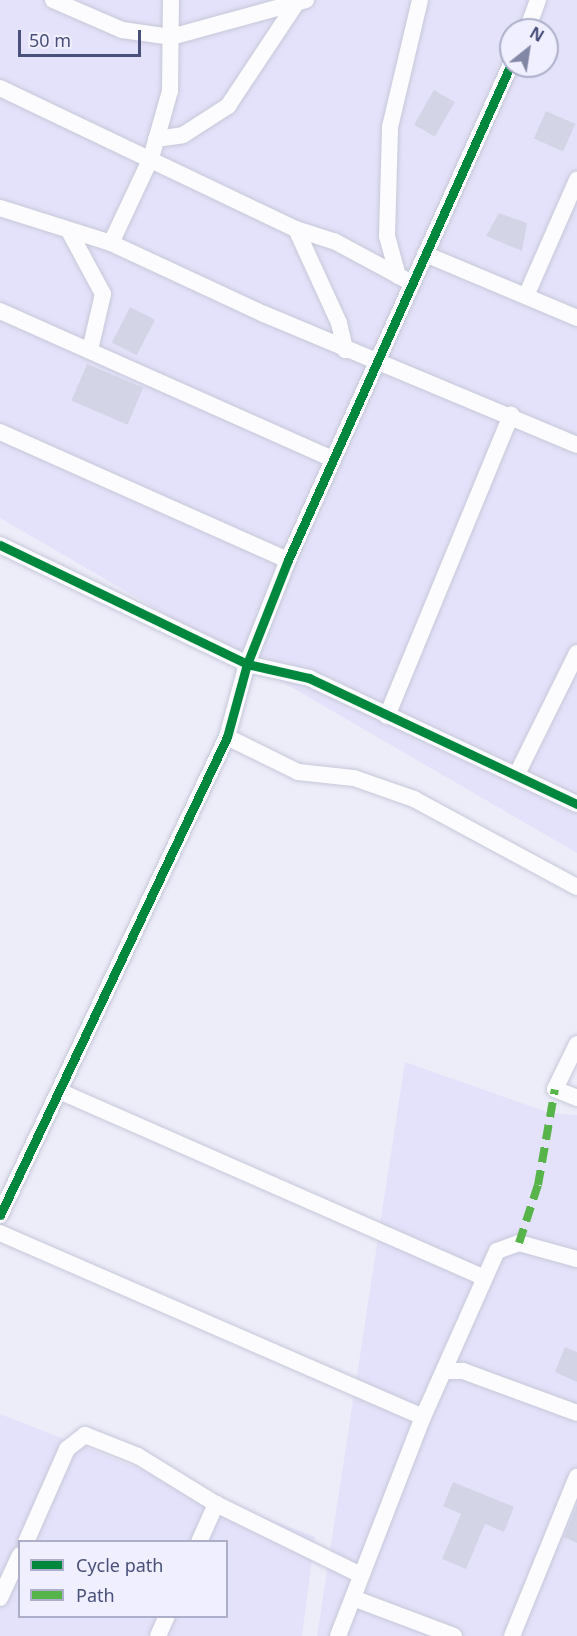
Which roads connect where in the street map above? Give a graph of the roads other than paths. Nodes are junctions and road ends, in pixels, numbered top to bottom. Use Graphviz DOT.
graph roads {
  1 [pos="53,0"];
  2 [pos="171,0"];
  3 [pos="420,0"];
  4 [pos="537,0"];
  5 [pos="302,1"];
  6 [pos="531,18"];
  7 [pos="171,37"];
  8 [pos="505,78"];
  9 [pos="0,88"];
  10 [pos="156,139"];
  11 [pos="151,158"];
  12 [pos="577,180"];
  13 [pos="0,208"];
  14 [pos="296,229"];
  15 [pos="69,231"];
  16 [pos="111,243"];
  17 [pos="425,254"];
  18 [pos="405,279"];
  19 [pos="526,296"];
  20 [pos="0,311"];
  21 [pos="577,318"];
  22 [pos="90,350"];
  23 [pos="345,350"];
  24 [pos="376,363"];
  25 [pos="511,415"];
  26 [pos="0,432"];
  27 [pos="577,446"];
  28 [pos="333,459"];
  29 [pos="0,545"];
  30 [pos="288,560"];
  31 [pos="577,653"];
  32 [pos="247,664"];
  33 [pos="387,716"];
  34 [pos="227,737"];
  35 [pos="517,774"];
  36 [pos="577,804"];
  37 [pos="577,887"];
  38 [pos="577,1044"];
  39 [pos="59,1090"];
  40 [pos="577,1098"];
  41 [pos="0,1215"];
  42 [pos="0,1233"];
  43 [pos="577,1259"];
  44 [pos="484,1278"];
  45 [pos="447,1371"];
  46 [pos="577,1413"];
  47 [pos="423,1418"];
  48 [pos="577,1477"];
  49 [pos="216,1504"];
  50 [pos="27,1540"];
  51 [pos="200,1540"];
  52 [pos="18,1559"];
  53 [pos="362,1575"];
  54 [pos="0,1598"];
  55 [pos="353,1598"];
  56 [pos="167,1618"];
  57 [pos="158,1636"];
  58 [pos="338,1636"];
  59 [pos="454,1636"];
  60 [pos="512,1636"];
  1 -- 7 [label="street"];
  2 -- 7 [label="street"];
  3 -- 18 [label="street"];
  4 -- 6 [label="street"];
  5 -- 7 [label="street"];
  5 -- 10 [label="street"];
  7 -- 10 [label="street"];
  8 -- 17 [label="street"];
  9 -- 11 [label="street"];
  10 -- 11 [label="street"];
  11 -- 14 [label="street"];
  11 -- 16 [label="street"];
  12 -- 19 [label="street"];
  13 -- 15 [label="street"];
  14 -- 18 [label="street"];
  14 -- 23 [label="street"];
  15 -- 16 [label="street"];
  15 -- 22 [label="street"];
  16 -- 23 [label="street"];
  17 -- 18 [label="street"];
  17 -- 19 [label="street"];
  18 -- 24 [label="street"];
  19 -- 21 [label="street"];
  20 -- 22 [label="street"];
  22 -- 28 [label="street"];
  23 -- 24 [label="street"];
  24 -- 25 [label="street"];
  24 -- 28 [label="street"];
  25 -- 27 [label="street"];
  25 -- 33 [label="street"];
  26 -- 30 [label="street"];
  28 -- 30 [label="street"];
  29 -- 32 [label="street"];
  30 -- 32 [label="street"];
  31 -- 35 [label="street"];
  32 -- 33 [label="street"];
  32 -- 34 [label="street"];
  33 -- 35 [label="street"];
  34 -- 37 [label="street"];
  34 -- 39 [label="street"];
  35 -- 36 [label="street"];
  38 -- 40 [label="street"];
  39 -- 41 [label="street"];
  39 -- 44 [label="street"];
  42 -- 47 [label="street"];
  43 -- 44 [label="street"];
  44 -- 45 [label="street"];
  45 -- 46 [label="street"];
  45 -- 47 [label="street"];
  47 -- 53 [label="street"];
  48 -- 60 [label="street"];
  49 -- 50 [label="street"];
  49 -- 51 [label="street"];
  49 -- 53 [label="street"];
  52 -- 54 [label="street"];
  53 -- 55 [label="street"];
  55 -- 58 [label="street"];
  55 -- 59 [label="street"];
  56 -- 57 [label="street"];
}
